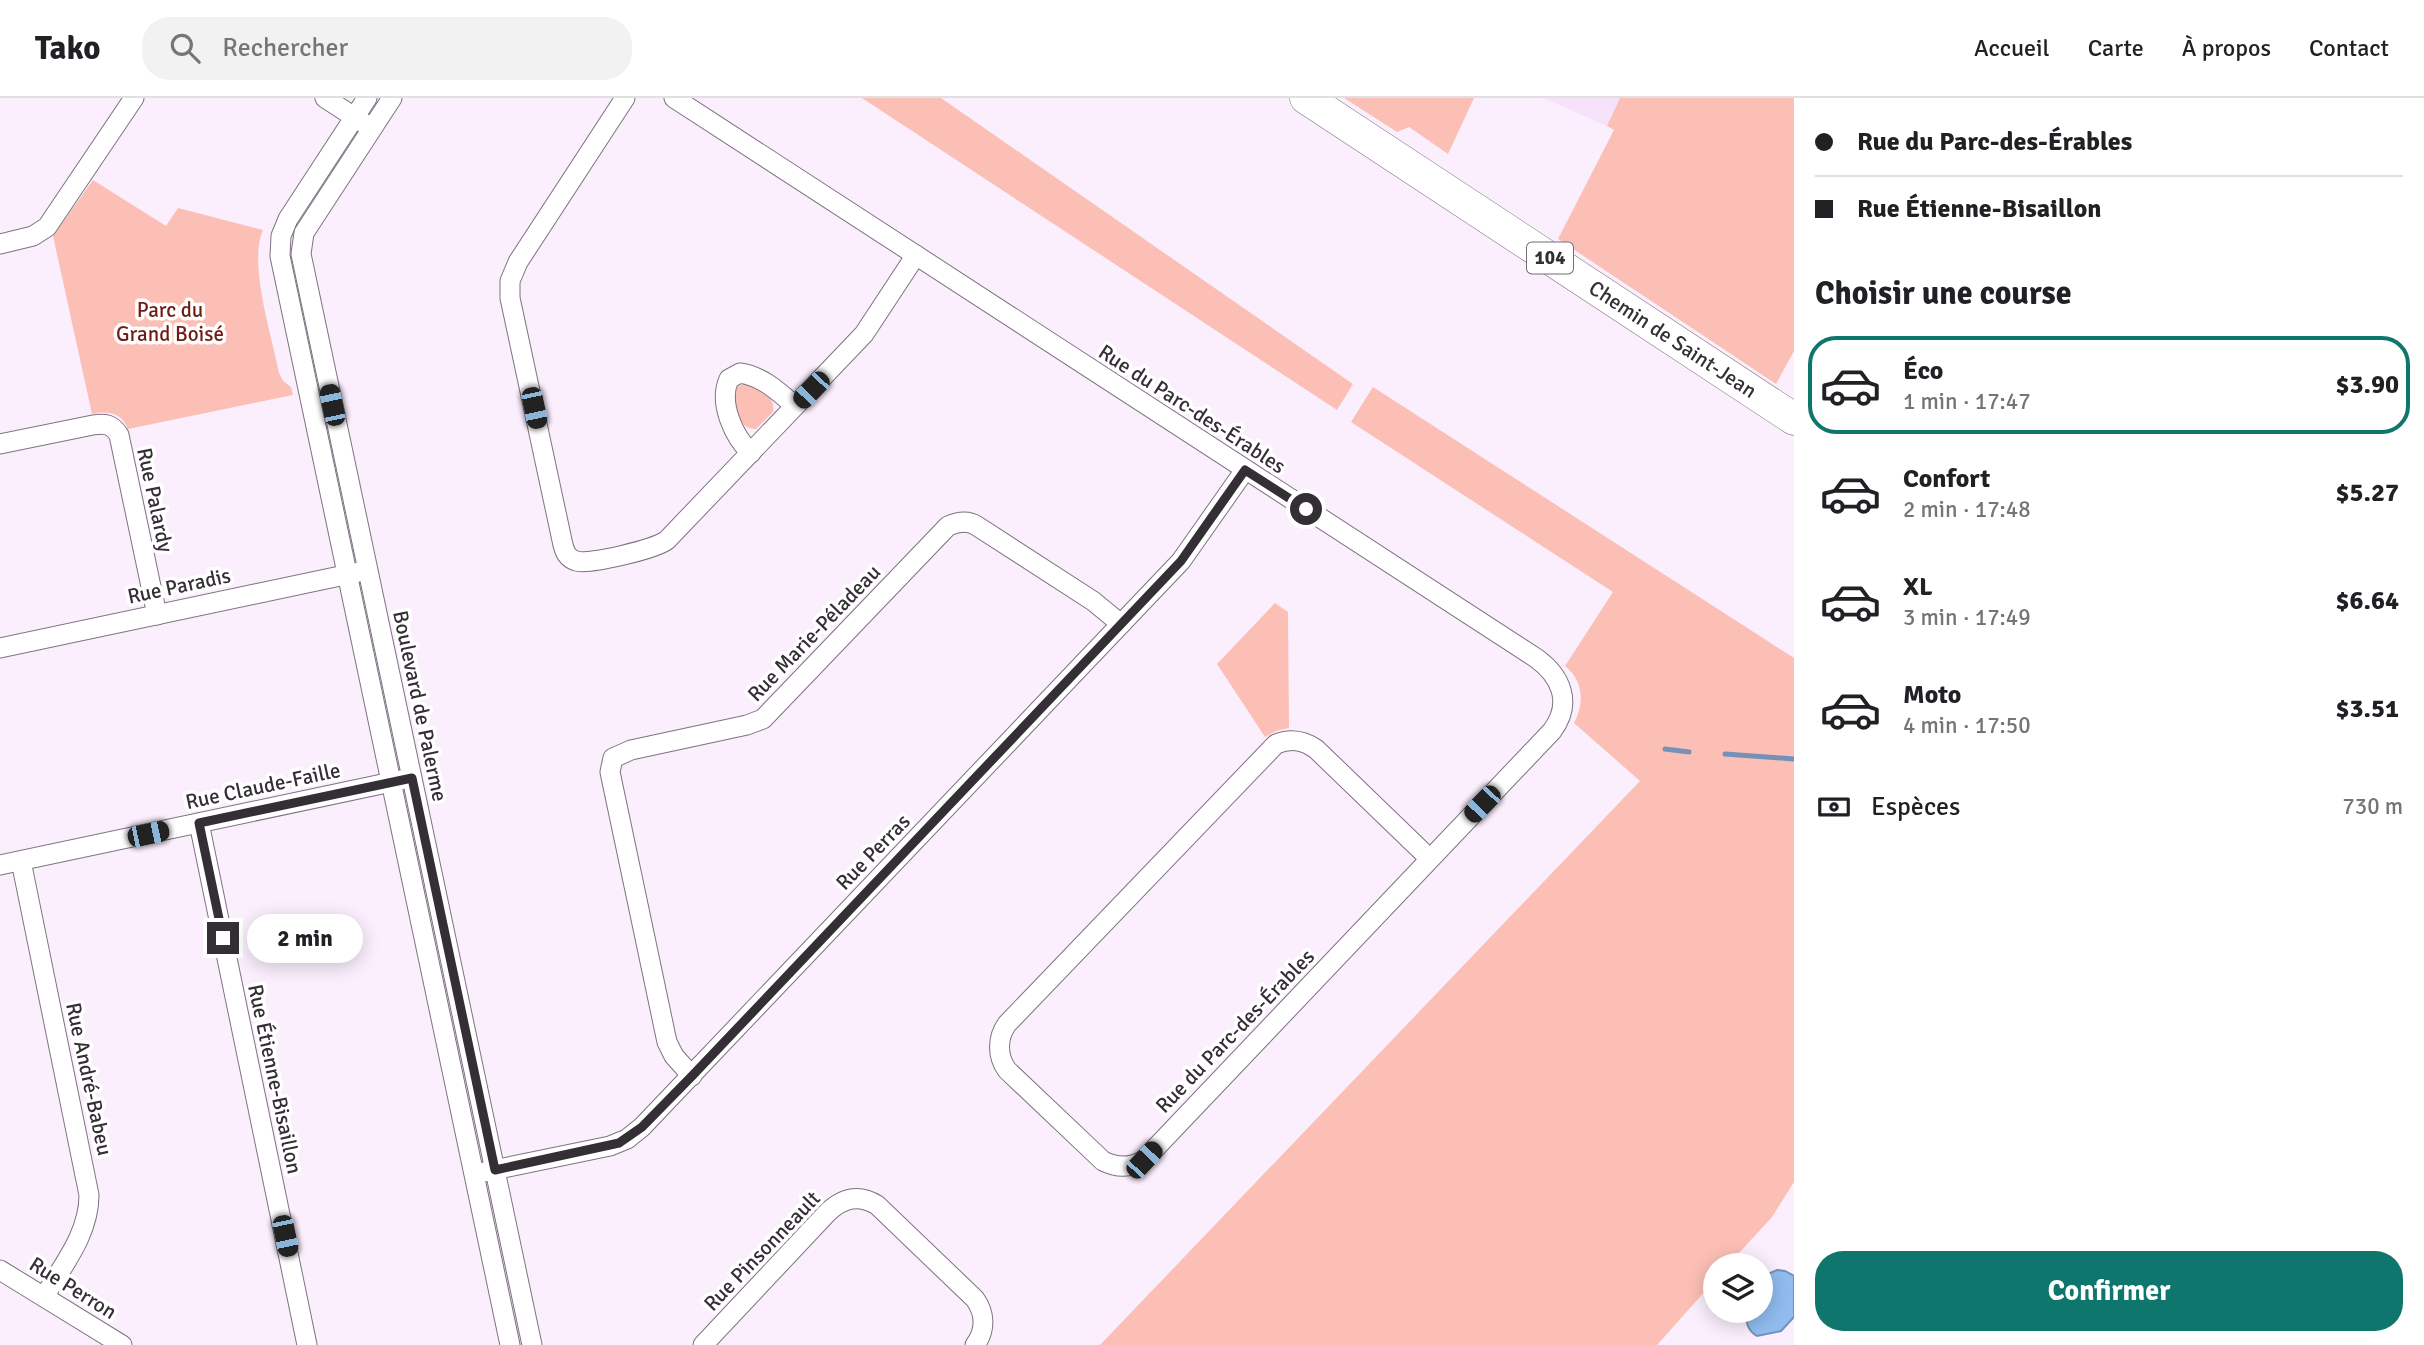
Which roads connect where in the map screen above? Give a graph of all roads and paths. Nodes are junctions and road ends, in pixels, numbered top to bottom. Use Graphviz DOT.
graph roads {
  1 [pos="134,98"];
  2 [pos="325,98"];
  3 [pos="367,98"];
  4 [pos="392,98"];
  5 [pos="625,98"];
  6 [pos="674,98"];
  7 [pos="1306,98"];
  8 [pos="354,117"];
  9 [pos="372,129"];
  10 [pos="0,244"];
  11 [pos="916,256"];
  12 [pos="795,407"];
  13 [pos="1794,419"];
  14 [pos="0,444"];
  15 [pos="751,453"];
  16 [pos="1245,470"];
  17 [pos="367,570"];
  18 [pos="347,574"];
  19 [pos="157,615"];
  20 [pos="1121,624"];
  21 [pos="0,648"];
  22 [pos="412,778"];
  23 [pos="391,783"];
  24 [pos="199,823"];
  25 [pos="1430,859"];
  26 [pos="21,860"];
  27 [pos="0,865"];
  28 [pos="692,1076"];
  29 [pos="495,1170"];
  30 [pos="475,1174"];
  31 [pos="0,1270"];
  32 [pos="44,1297"];
  33 [pos="707,1344"];
  34 [pos="122,1345"];
  35 [pos="307,1345"];
  36 [pos="510,1345"];
  37 [pos="532,1345"];
  38 [pos="975,1345"];
  1 -- 10 [label="street"];
  2 -- 8 [label="street"];
  3 -- 8 [label="street"];
  4 -- 9 [label="street, Boulevard de Palerme"];
  5 -- 15 [label="street"];
  6 -- 11 [label="street, Rue du Parc-des-Érables"];
  7 -- 13 [label="main road, Chemin de Saint-Jean / 104"];
  8 -- 9 [label="street"];
  8 -- 18 [label="street"];
  9 -- 17 [label="street, Boulevard de Palerme"];
  11 -- 12 [label="street"];
  11 -- 16 [label="street, Rue du Parc-des-Érables"];
  12 -- 15 [label="street"];
  12 -- 15 [label="street"];
  14 -- 19 [label="street, Rue Palardy"];
  16 -- 20 [label="street, Rue Perras"];
  16 -- 25 [label="street, Rue du Parc-des-Érables"];
  17 -- 18 [label="street, Rue Paradis"];
  17 -- 22 [label="street, Boulevard de Palerme"];
  18 -- 19 [label="street, Rue Paradis"];
  18 -- 23 [label="street"];
  19 -- 21 [label="street, Rue Paradis"];
  20 -- 28 [label="street, Rue Perras"];
  20 -- 28 [label="street, Rue Marie-Péladeau"];
  22 -- 23 [label="street, Rue Claude-Faille"];
  22 -- 29 [label="street, Boulevard de Palerme"];
  23 -- 24 [label="street, Rue Claude-Faille"];
  23 -- 30 [label="street"];
  24 -- 26 [label="street, Rue Claude-Faille"];
  24 -- 35 [label="street, Rue Étienne-Bisaillon"];
  25 -- 25 [label="street, Rue du Parc-des-Érables"];
  26 -- 27 [label="street, Rue Claude-Faille"];
  26 -- 32 [label="street, Rue André-Babeu"];
  28 -- 29 [label="street, Rue Perras"];
  29 -- 30 [label="street, Rue Perras"];
  29 -- 37 [label="street, Boulevard de Palerme"];
  30 -- 36 [label="street"];
  31 -- 32 [label="street, Rue Perron"];
  32 -- 34 [label="street, Rue Perron"];
  33 -- 38 [label="street, Rue Pinsonneault"];
}
